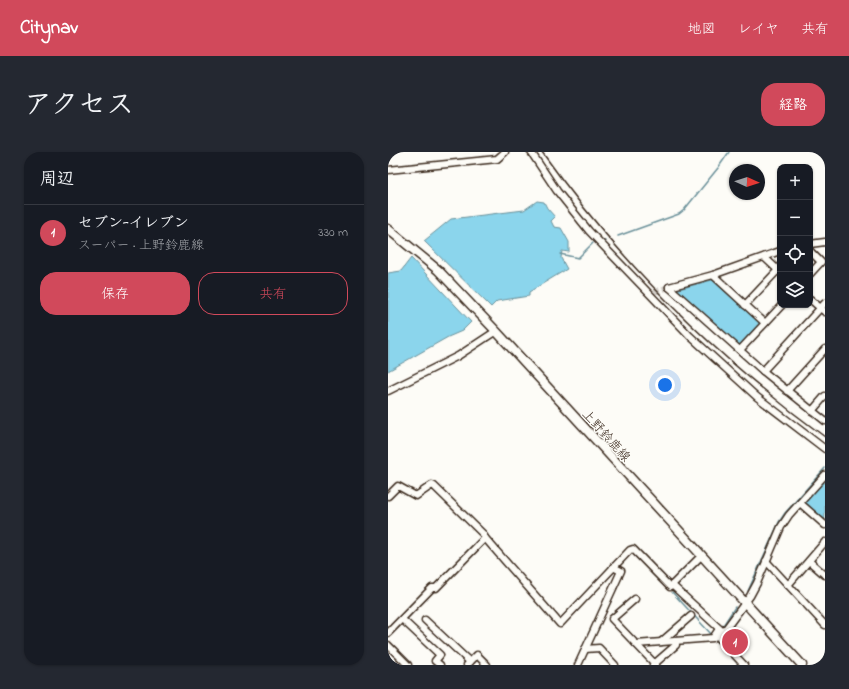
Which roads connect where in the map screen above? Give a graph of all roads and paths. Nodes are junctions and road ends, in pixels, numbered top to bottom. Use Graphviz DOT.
graph roads {
  1 [pos="505,152"];
  2 [pos="531,152"];
  3 [pos="388,170"];
  4 [pos="388,229"];
  5 [pos="825,242"];
  6 [pos="813,244"];
  7 [pos="777,252"];
  8 [pos="813,254"];
  9 [pos="764,257"];
  10 [pos="777,269"];
  11 [pos="813,271"];
  12 [pos="778,272"];
  13 [pos="713,275"];
  14 [pos="813,301"];
  15 [pos="745,305"];
  16 [pos="779,308"];
  17 [pos="824,308"];
  18 [pos="765,323"];
  19 [pos="496,331"];
  20 [pos="740,350"];
  21 [pos="825,350"];
  22 [pos="763,371"];
  23 [pos="388,391"];
  24 [pos="787,391"];
  25 [pos="825,396"];
  26 [pos="812,411"];
  27 [pos="825,421"];
  28 [pos="825,449"];
  29 [pos="825,475"];
  30 [pos="388,496"];
  31 [pos="800,503"];
  32 [pos="825,525"];
  33 [pos="485,538"];
  34 [pos="825,542"];
  35 [pos="701,556"];
  36 [pos="766,561"];
  37 [pos="809,561"];
  38 [pos="613,567"];
  39 [pos="825,574"];
  40 [pos="672,585"];
  41 [pos="788,585"];
  42 [pos="635,600"];
  43 [pos="744,602"];
  44 [pos="691,616"];
  45 [pos="425,620"];
  46 [pos="405,622"];
  47 [pos="825,625"];
  48 [pos="721,631"];
  49 [pos="388,634"];
  50 [pos="676,641"];
  51 [pos="660,642"];
  52 [pos="636,644"];
  53 [pos="388,645"];
  54 [pos="585,649"];
  55 [pos="469,664"];
  56 [pos="408,665"];
  57 [pos="440,665"];
  58 [pos="487,665"];
  59 [pos="578,665"];
  60 [pos="615,665"];
  61 [pos="654,665"];
  62 [pos="744,665"];
  63 [pos="802,665"];
  1 -- 3 [label="street"];
  2 -- 28 [label="street"];
  4 -- 19 [label="main road, 上野鈴鹿線"];
  5 -- 6 [label="street"];
  7 -- 9 [label="street"];
  8 -- 11 [label="street"];
  9 -- 10 [label="street"];
  9 -- 13 [label="street"];
  12 -- 15 [label="street"];
  13 -- 15 [label="street"];
  13 -- 20 [label="street"];
  14 -- 17 [label="street"];
  15 -- 18 [label="street"];
  16 -- 18 [label="street"];
  17 -- 22 [label="street"];
  18 -- 20 [label="street"];
  19 -- 23 [label="street"];
  19 -- 35 [label="main road, 上野鈴鹿線"];
  20 -- 22 [label="street"];
  21 -- 24 [label="street"];
  22 -- 24 [label="street"];
  24 -- 26 [label="street"];
  25 -- 26 [label="street"];
  26 -- 27 [label="street"];
  29 -- 31 [label="street"];
  30 -- 33 [label="street"];
  31 -- 32 [label="street"];
  31 -- 36 [label="street"];
  33 -- 38 [label="street"];
  33 -- 49 [label="street"];
  34 -- 37 [label="street"];
  35 -- 40 [label="street"];
  35 -- 43 [label="main road, 上野鈴鹿線"];
  36 -- 41 [label="street"];
  36 -- 43 [label="street"];
  37 -- 39 [label="street"];
  37 -- 41 [label="street"];
  38 -- 40 [label="street"];
  38 -- 54 [label="street"];
  40 -- 48 [label="street"];
  41 -- 47 [label="street"];
  42 -- 52 [label="street"];
  43 -- 48 [label="street"];
  43 -- 63 [label="main road, 上野鈴鹿線"];
  44 -- 51 [label="street"];
  45 -- 55 [label="street"];
  46 -- 57 [label="street"];
  48 -- 50 [label="street"];
  48 -- 62 [label="street"];
  50 -- 51 [label="street"];
  50 -- 61 [label="street"];
  51 -- 52 [label="street"];
  52 -- 61 [label="street"];
  53 -- 56 [label="street"];
  54 -- 59 [label="street"];
  54 -- 60 [label="street"];
  55 -- 58 [label="street"];
}
